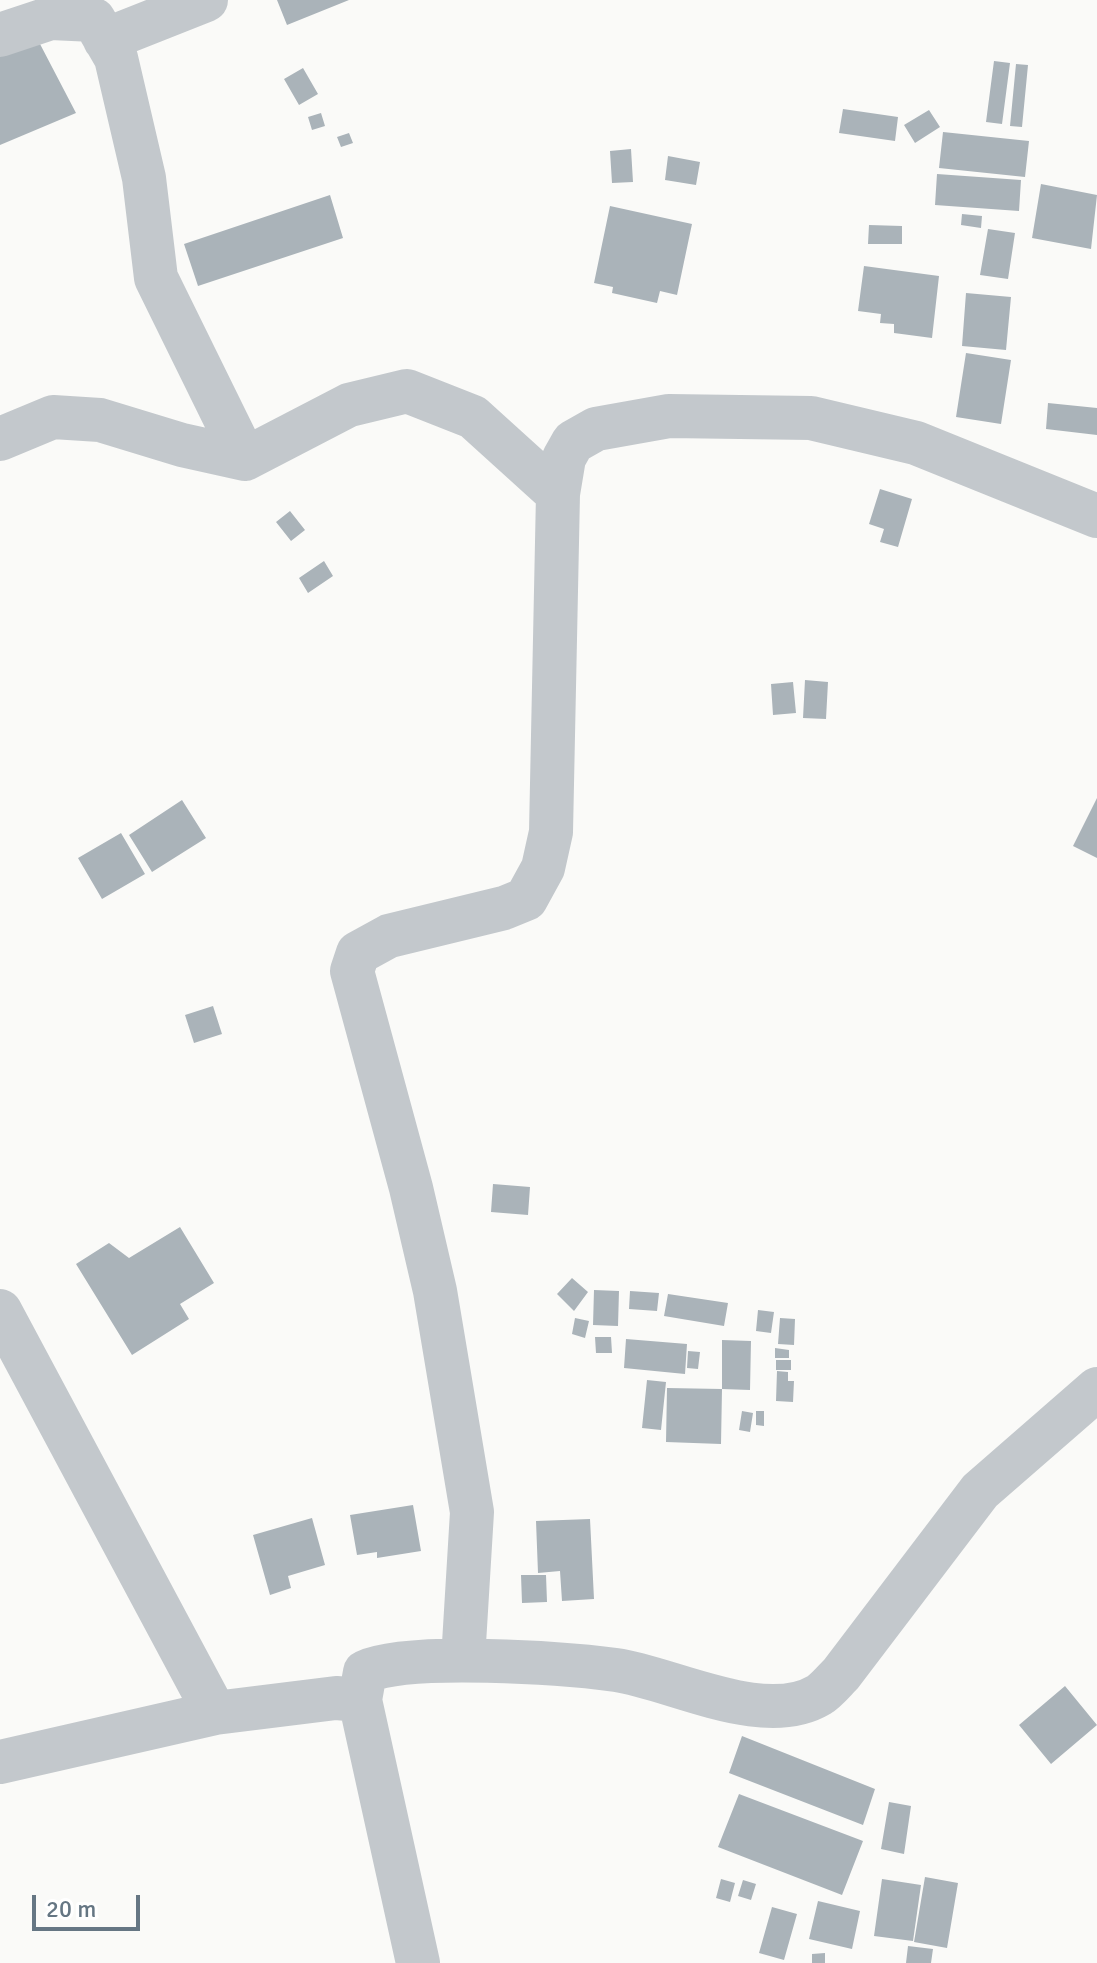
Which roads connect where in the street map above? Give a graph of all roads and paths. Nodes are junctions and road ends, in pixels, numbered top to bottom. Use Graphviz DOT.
graph roads {
  1 [pos="206,0"];
  2 [pos="0,35"];
  3 [pos="105,40"];
  4 [pos="0,439"];
  5 [pos="245,459"];
  6 [pos="558,494"];
  7 [pos="1097,516"];
  8 [pos="0,1311"];
  9 [pos="1097,1389"];
  10 [pos="463,1660"];
  11 [pos="360,1700"];
  12 [pos="215,1713"];
  13 [pos="0,1762"];
  14 [pos="418,1963"];
  1 -- 3 [label="street"];
  2 -- 3 [label="street"];
  3 -- 5 [label="street"];
  4 -- 5 [label="street"];
  5 -- 6 [label="street"];
  6 -- 7 [label="street"];
  6 -- 10 [label="street"];
  8 -- 12 [label="street"];
  9 -- 10 [label="street"];
  10 -- 11 [label="street"];
  11 -- 12 [label="street"];
  11 -- 14 [label="street"];
  12 -- 13 [label="street"];
}
